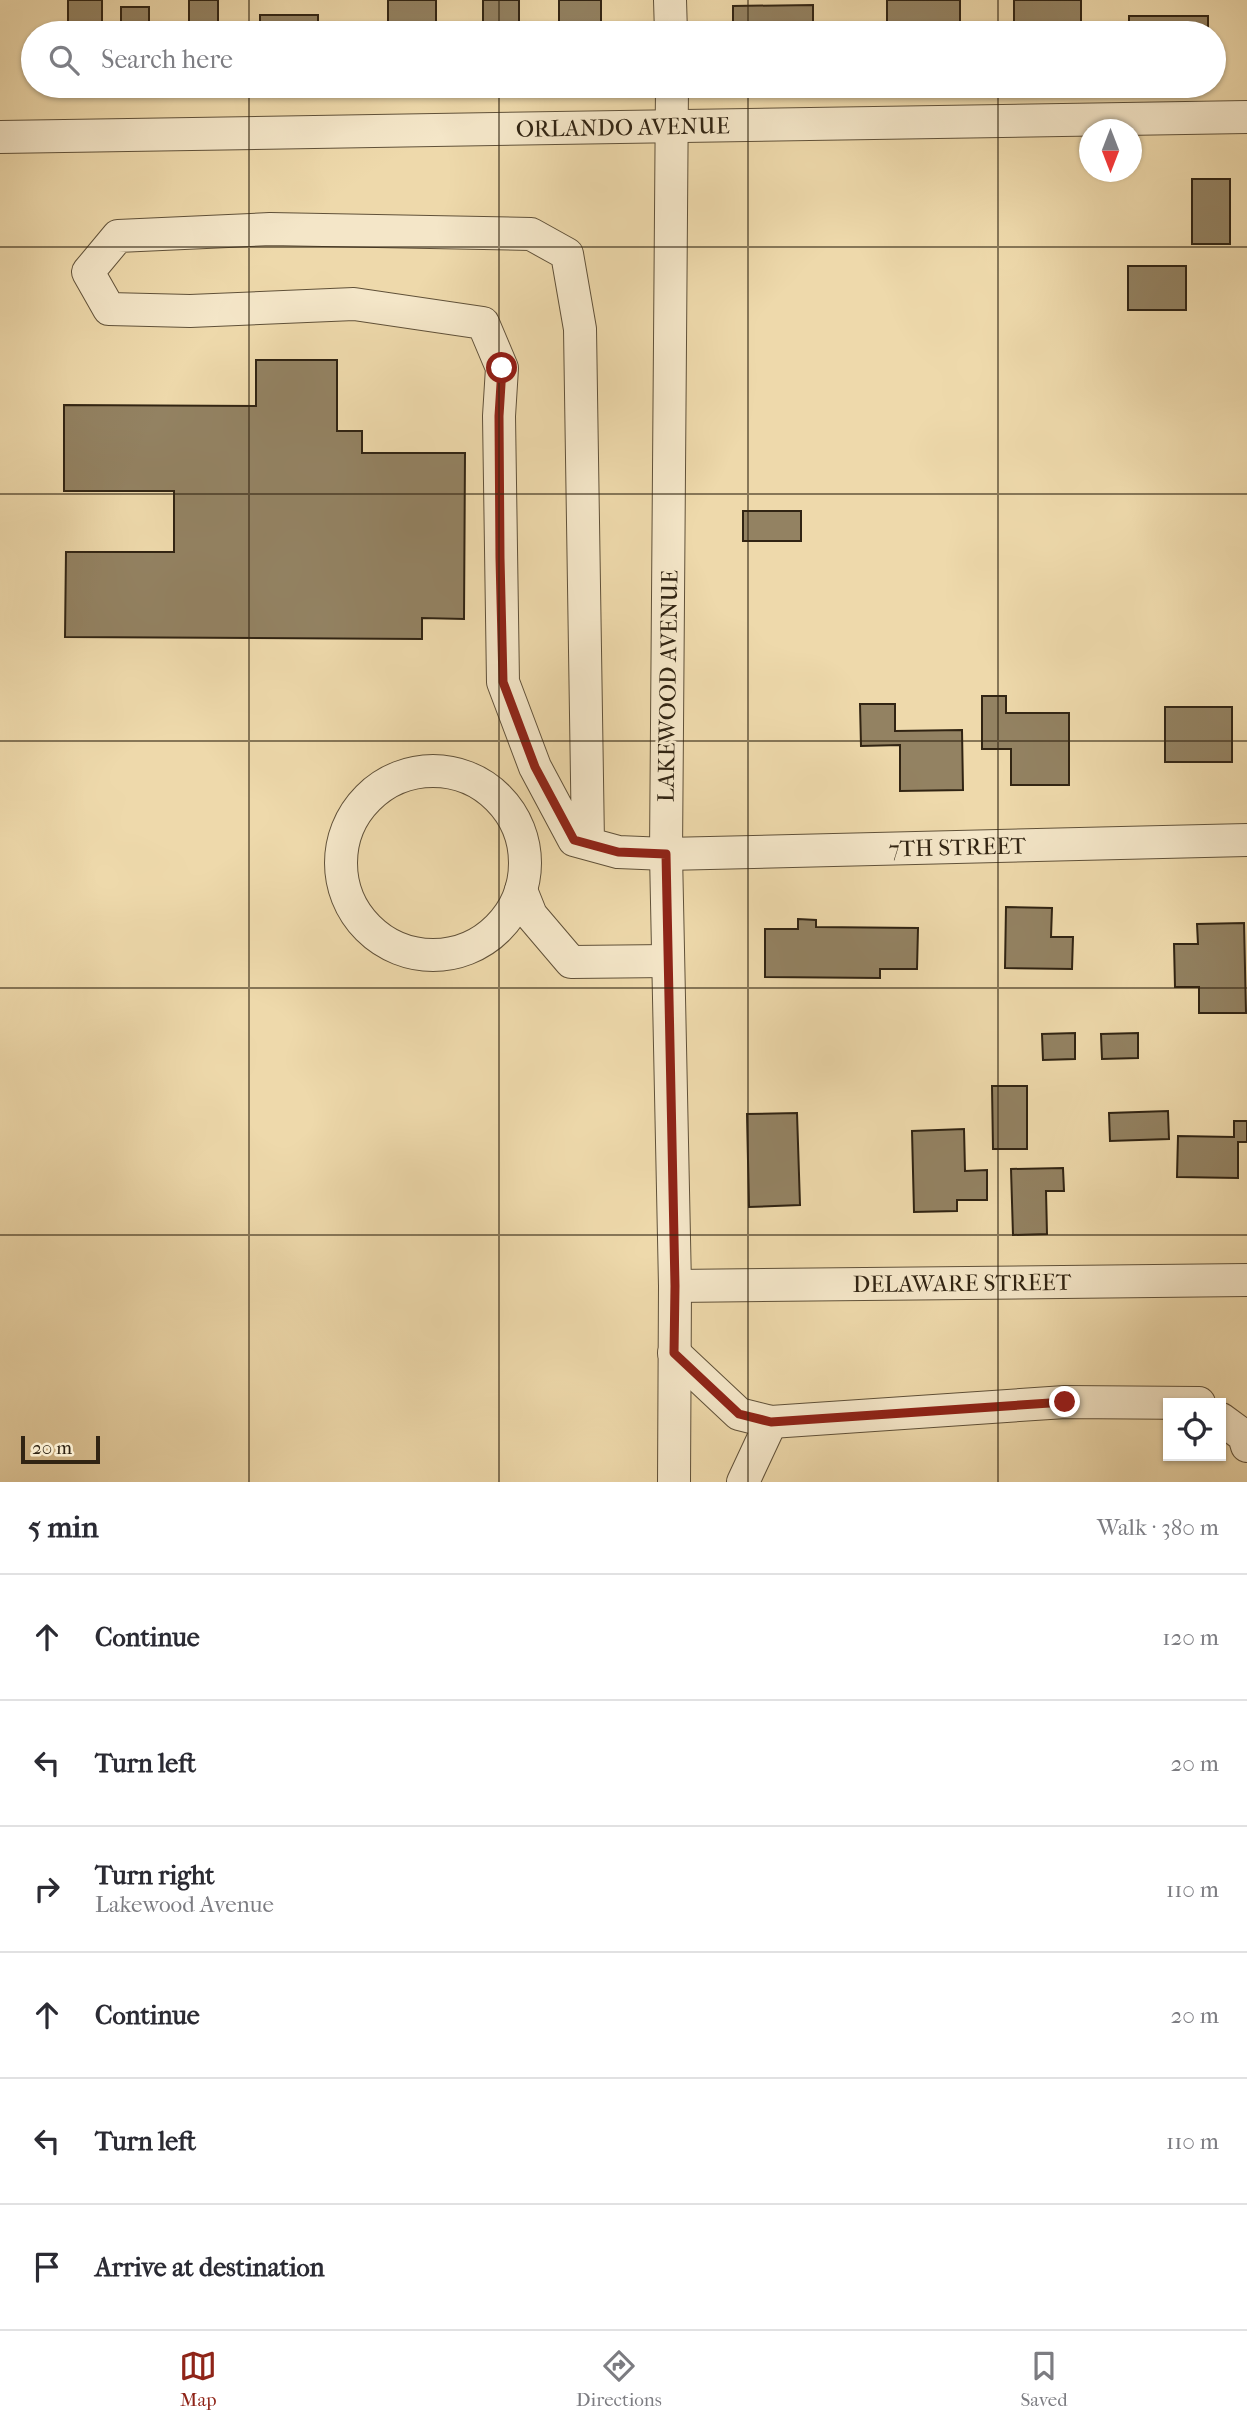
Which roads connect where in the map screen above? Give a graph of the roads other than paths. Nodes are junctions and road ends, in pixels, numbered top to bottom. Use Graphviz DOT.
graph roads {
  1 [pos="670,0"];
  2 [pos="671,21"];
  3 [pos="672,98"];
  4 [pos="1247,117"];
  5 [pos="673,127"];
  6 [pos="0,137"];
  7 [pos="1247,840"];
  8 [pos="588,843"];
  9 [pos="666,854"];
  10 [pos="521,890"];
  11 [pos="668,961"];
  12 [pos="1247,1280"];
  13 [pos="675,1286"];
  14 [pos="674,1353"];
  15 [pos="1163,1403"];
  16 [pos="771,1422"];
  17 [pos="1226,1423"];
  18 [pos="1247,1446"];
  19 [pos="674,1482"];
  20 [pos="743,1482"];
  1 -- 2 [label="street"];
  3 -- 5 [label="street, LAKEWOOD AVENUE"];
  4 -- 5 [label="street, ORLANDO AVENUE"];
  5 -- 6 [label="street, ORLANDO AVENUE"];
  5 -- 9 [label="street, LAKEWOOD AVENUE"];
  7 -- 9 [label="street, 7TH STREET"];
  8 -- 8 [label="street"];
  8 -- 9 [label="street, 7TH STREET"];
  9 -- 11 [label="street, LAKEWOOD AVENUE"];
  10 -- 10 [label="street"];
  10 -- 11 [label="street"];
  11 -- 13 [label="street, LAKEWOOD AVENUE"];
  12 -- 13 [label="street, DELAWARE STREET"];
  13 -- 14 [label="street, LAKEWOOD AVENUE"];
  14 -- 16 [label="street"];
  14 -- 19 [label="street, LAKEWOOD AVENUE"];
  15 -- 16 [label="street"];
  16 -- 20 [label="street"];
  17 -- 18 [label="street"];
}
